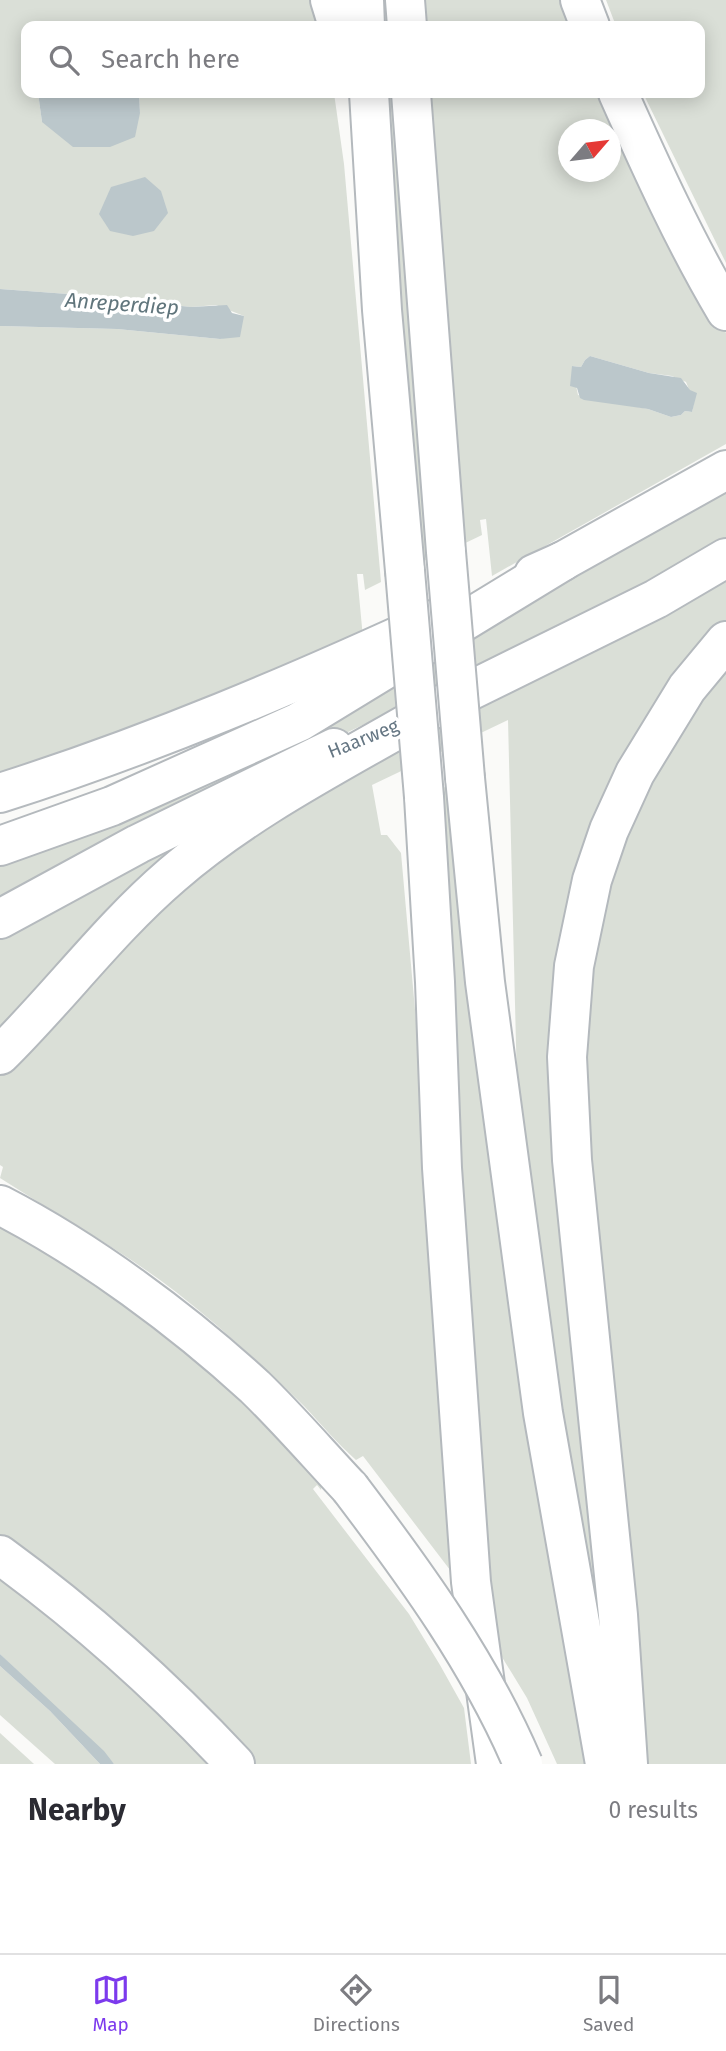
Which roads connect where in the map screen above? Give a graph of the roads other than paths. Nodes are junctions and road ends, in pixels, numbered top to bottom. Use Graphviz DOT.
graph roads {
  1 [pos="331,0"];
  2 [pos="363,0"];
  3 [pos="405,0"];
  4 [pos="580,0"];
  5 [pos="337,21"];
  6 [pos="365,21"];
  7 [pos="407,21"];
  8 [pos="588,21"];
  9 [pos="349,98"];
  10 [pos="369,98"];
  11 [pos="411,98"];
  12 [pos="620,98"];
  13 [pos="382,310"];
  14 [pos="726,312"];
  15 [pos="726,470"];
  16 [pos="726,558"];
  17 [pos="563,561"];
  18 [pos="726,641"];
  19 [pos="426,713"];
  20 [pos="0,793"];
  21 [pos="0,846"];
  22 [pos="0,919"];
  23 [pos="0,1055"];
  24 [pos="0,1205"];
  25 [pos="0,1555"];
  26 [pos="234,1764"];
  27 [pos="496,1764"];
  28 [pos="523,1764"];
  29 [pos="605,1764"];
  30 [pos="628,1764"];
  1 -- 5 [label="main road"];
  2 -- 6 [label="main road"];
  3 -- 7 [label="main road"];
  4 -- 8 [label="main road"];
  9 -- 13 [label="main road"];
  10 -- 13 [label="main road"];
  11 -- 29 [label="main road, bridge"];
  12 -- 14 [label="main road"];
  13 -- 27 [label="main road, bridge"];
  15 -- 17 [label="main road"];
  16 -- 19 [label="main road, Haarweg"];
  17 -- 20 [label="main road"];
  17 -- 21 [label="main road"];
  18 -- 30 [label="main road"];
  19 -- 22 [label="main road, Haarweg"];
  19 -- 23 [label="main road"];
  24 -- 28 [label="main road, bridge"];
  25 -- 26 [label="main road"];
}
